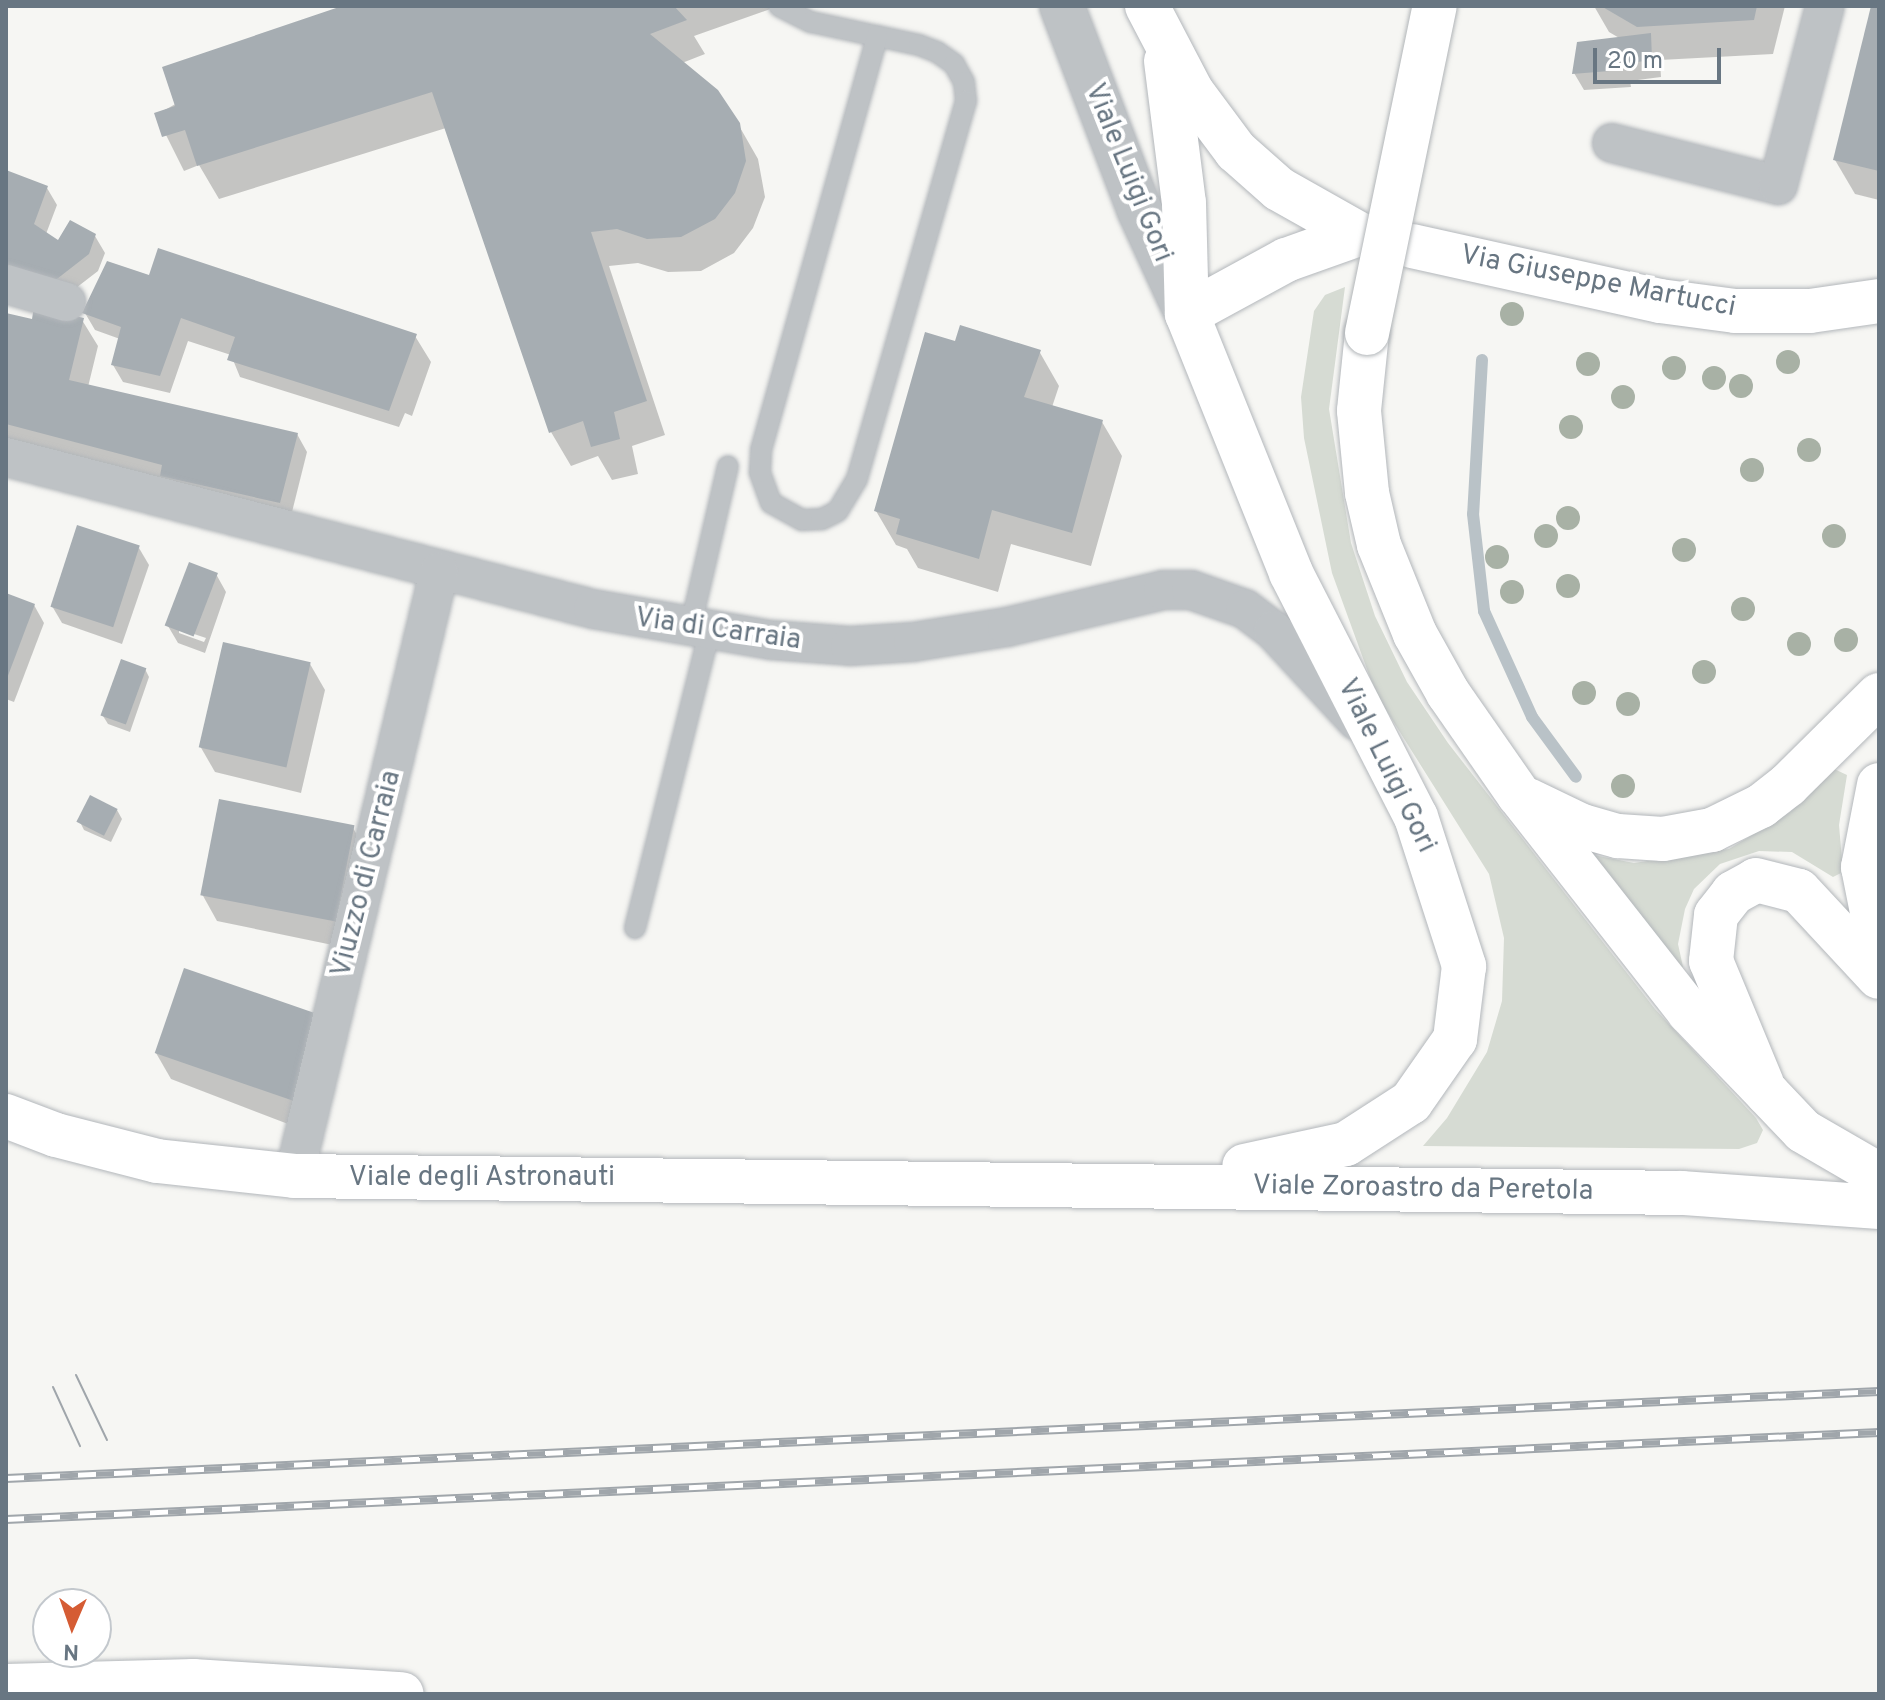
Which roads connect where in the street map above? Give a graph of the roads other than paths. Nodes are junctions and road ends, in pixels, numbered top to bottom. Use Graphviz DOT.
graph roads {
  1 [pos="779,6"];
  2 [pos="1062,6"];
  3 [pos="1147,6"];
  4 [pos="1435,6"];
  5 [pos="1825,6"];
  6 [pos="877,36"];
  7 [pos="1165,46"];
  8 [pos="1612,143"];
  9 [pos="1412,246"];
  10 [pos="6,284"];
  11 [pos="1879,301"];
  12 [pos="66,302"];
  13 [pos="1187,314"];
  14 [pos="6,457"];
  15 [pos="728,466"];
  16 [pos="439,572"];
  17 [pos="700,631"];
  18 [pos="1879,695"];
  19 [pos="1382,749"];
  20 [pos="1879,785"];
  21 [pos="1519,795"];
  22 [pos="635,928"];
  23 [pos="1879,947"];
  24 [pos="1879,977"];
  25 [pos="1767,1093"];
  26 [pos="6,1116"];
  27 [pos="1879,1175"];
  28 [pos="294,1176"];
  29 [pos="966,1182"];
  30 [pos="1071,1183"];
  31 [pos="1879,1207"];
  32 [pos="6,1686"];
  33 [pos="391,1693"];
  1 -- 6 [label="lane"];
  2 -- 13 [label="street, Viale Luigi Gori"];
  3 -- 7 [label="main road"];
  4 -- 21 [label="main road, bridge"];
  5 -- 8 [label="street"];
  6 -- 6 [label="lane"];
  7 -- 13 [label="main road"];
  7 -- 13 [label="main road"];
  9 -- 11 [label="main road, Via Giuseppe Martucci"];
  10 -- 12 [label="street"];
  13 -- 19 [label="main road, Viale Luigi Gori"];
  14 -- 16 [label="street, Via di Carraia"];
  15 -- 17 [label="lane"];
  16 -- 17 [label="street, Via di Carraia"];
  16 -- 28 [label="street, Viuzzo di Carraia"];
  17 -- 19 [label="street, Via di Carraia"];
  17 -- 22 [label="lane"];
  18 -- 21 [label="main road"];
  19 -- 30 [label="main road, Viale Luigi Gori"];
  20 -- 23 [label="main road"];
  21 -- 25 [label="main road"];
  24 -- 25 [label="main road"];
  25 -- 27 [label="main road"];
  26 -- 28 [label="main road, Viale degli Astronauti"];
  28 -- 29 [label="main road, Viale degli Astronauti"];
  29 -- 30 [label="main road, Viale Zoroastro da Peretola"];
  30 -- 31 [label="main road, Viale Zoroastro da Peretola"];
  32 -- 33 [label="main road"];
}
